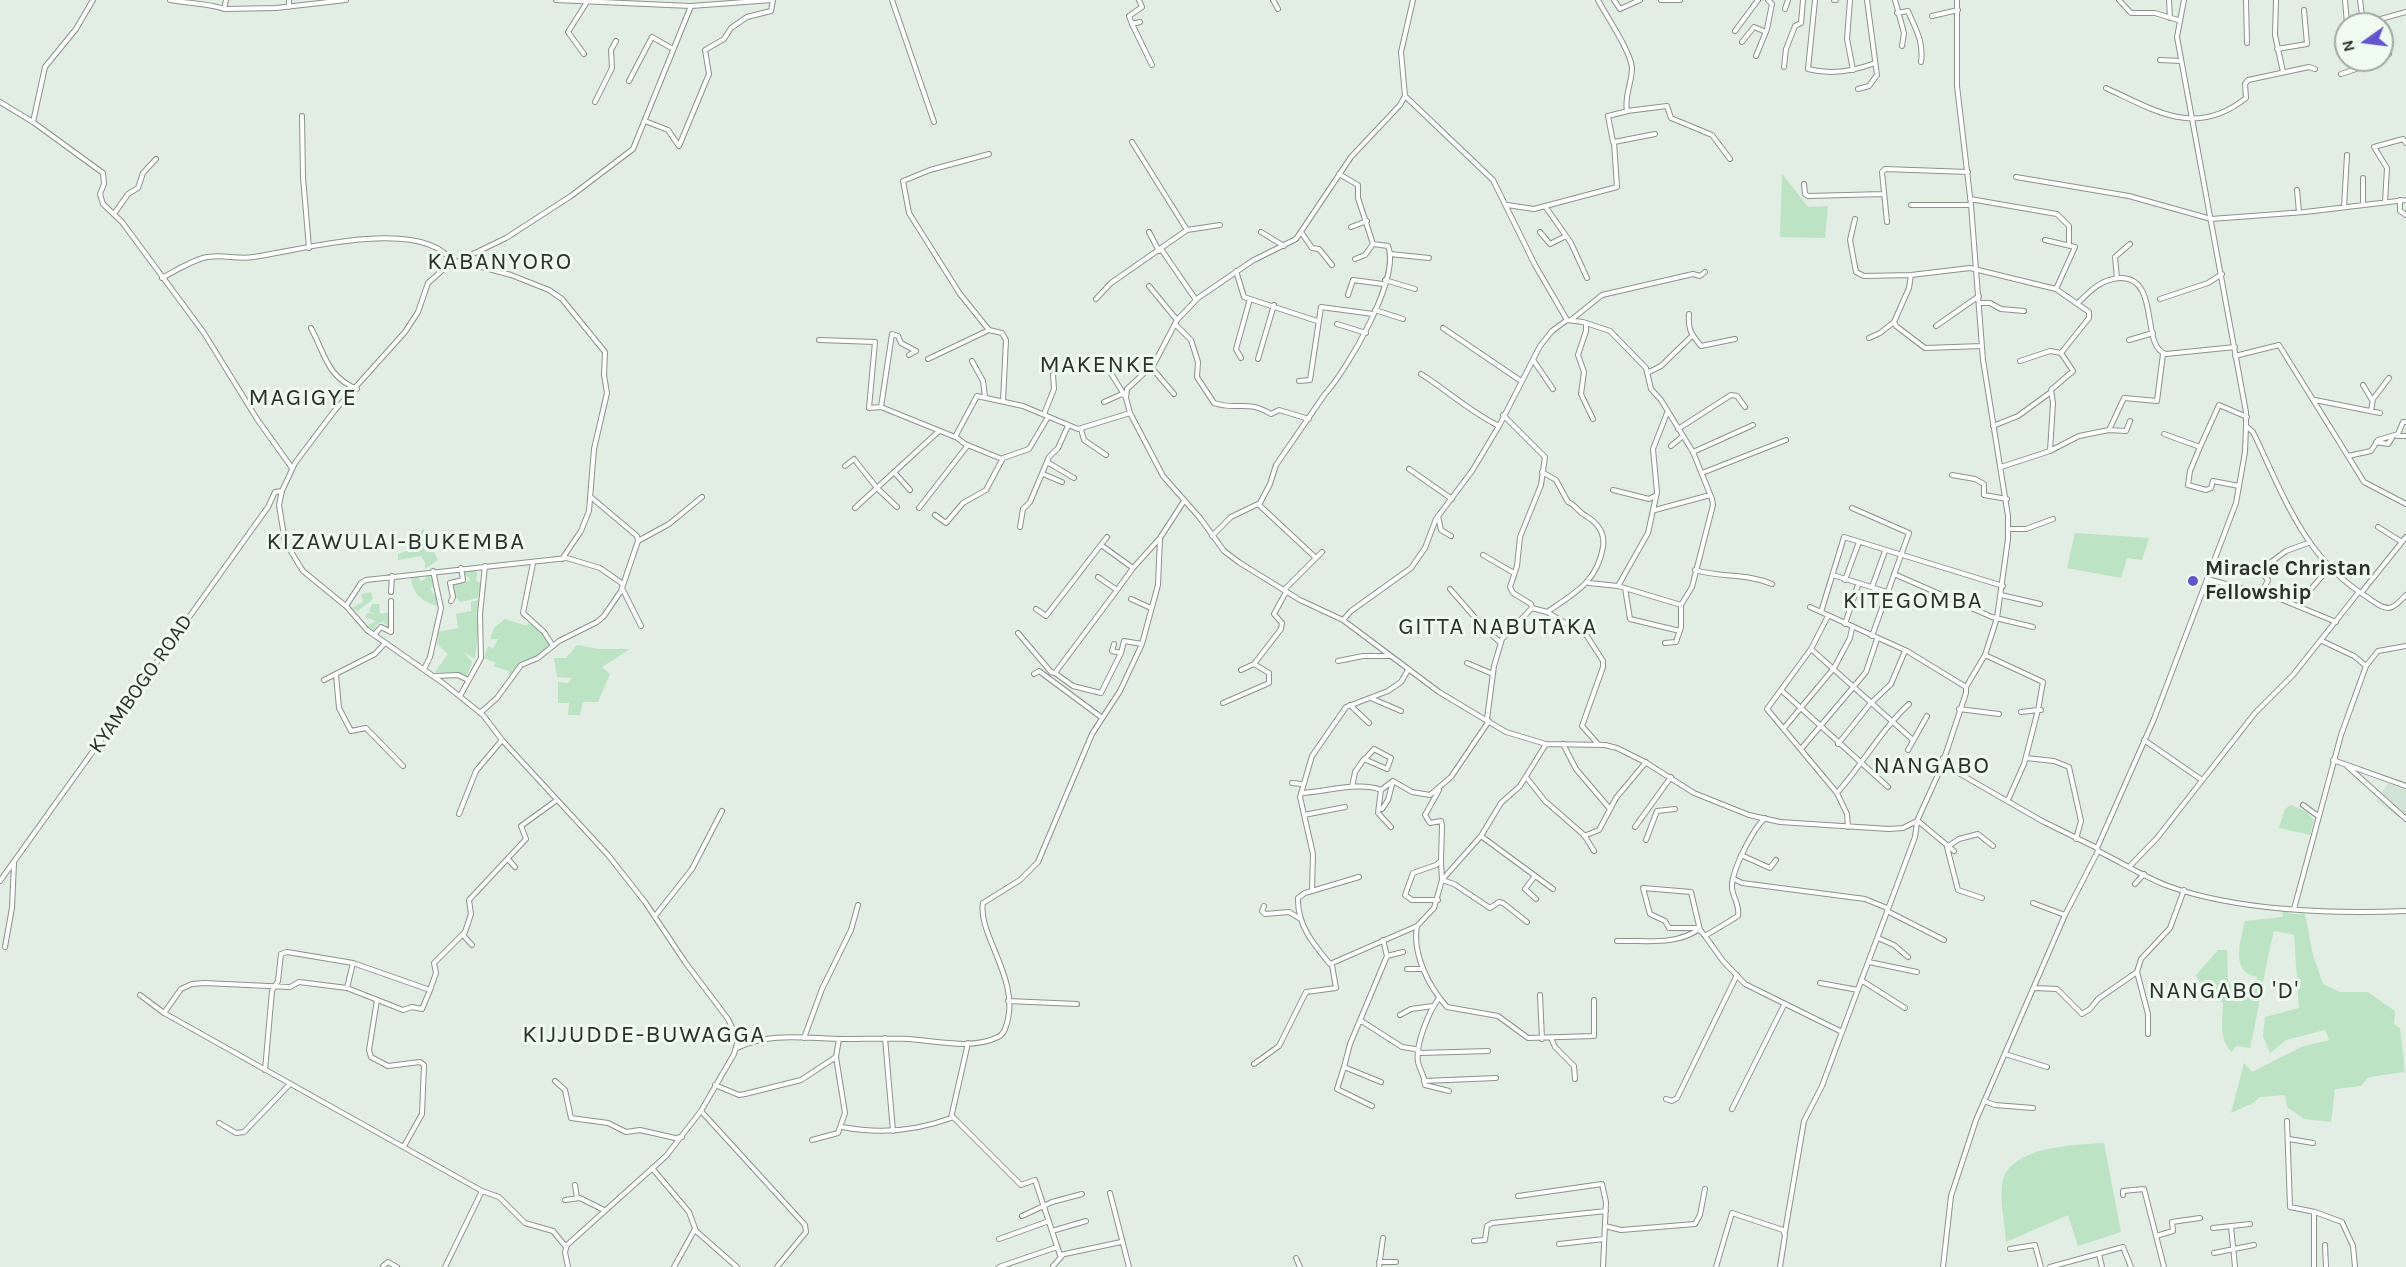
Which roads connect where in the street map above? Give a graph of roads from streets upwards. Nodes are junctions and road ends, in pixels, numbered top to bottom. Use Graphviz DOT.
graph roads {
  1 [pos="93,0"];
  2 [pos="170,0"];
  3 [pos="199,0"];
  4 [pos="226,0"];
  5 [pos="290,0"];
  6 [pos="346,0"];
  7 [pos="556,0"];
  8 [pos="773,0"];
  9 [pos="891,0"];
  10 [pos="1139,0"];
  11 [pos="1273,0"];
  12 [pos="1413,0"];
  13 [pos="1598,0"];
  14 [pos="1614,0"];
  15 [pos="1640,0"];
  16 [pos="1661,0"];
  17 [pos="1680,0"];
  18 [pos="1758,0"];
  19 [pos="1768,0"];
  20 [pos="1788,0"];
  21 [pos="1803,0"];
  22 [pos="1815,0"];
  23 [pos="1850,0"];
  24 [pos="1867,0"];
  25 [pos="1895,0"];
  26 [pos="1957,0"];
  27 [pos="2120,0"];
  28 [pos="2169,0"];
  29 [pos="2184,0"];
  30 [pos="2246,0"];
  31 [pos="2276,0"];
  32 [pos="587,2"];
  33 [pos="198,6"];
  34 [pos="691,6"];
  35 [pos="289,7"];
  36 [pos="224,9"];
  37 [pos="1278,9"];
  38 [pos="1785,9"];
  39 [pos="1958,10"];
  40 [pos="2304,10"];
  41 [pos="1897,13"];
  42 [pos="1932,16"];
  43 [pos="2170,18"];
  44 [pos="2178,20"];
  45 [pos="1140,22"];
  46 [pos="1132,24"];
  47 [pos="1735,31"];
  48 [pos="1766,32"];
  49 [pos="616,42"];
  50 [pos="1742,42"];
  51 [pos="2247,43"];
  52 [pos="1902,46"];
  53 [pos="673,49"];
  54 [pos="2277,49"];
  55 [pos="584,54"];
  56 [pos="1756,56"];
  57 [pos="2160,60"];
  58 [pos="2181,61"];
  59 [pos="1921,62"];
  60 [pos="1875,63"];
  61 [pos="1152,65"];
  62 [pos="1784,67"];
  63 [pos="2315,69"];
  64 [pos="1853,70"];
  65 [pos="2283,72"];
  66 [pos="2348,72"];
  67 [pos="2342,74"];
  68 [pos="629,81"];
  69 [pos="2106,88"];
  70 [pos="1858,89"];
  71 [pos="1405,96"];
  72 [pos="0,102"];
  73 [pos="595,102"];
  74 [pos="1628,111"];
  75 [pos="302,116"];
  76 [pos="2193,120"];
  77 [pos="645,121"];
  78 [pos="33,122"];
  79 [pos="934,122"];
  80 [pos="1655,134"];
  81 [pos="2406,140"];
  82 [pos="1132,142"];
  83 [pos="1613,142"];
  84 [pos="989,154"];
  85 [pos="2347,155"];
  86 [pos="156,159"];
  87 [pos="1730,159"];
  88 [pos="1968,172"];
  89 [pos="1339,174"];
  90 [pos="2016,177"];
  91 [pos="2363,178"];
  92 [pos="1804,184"];
  93 [pos="2297,190"];
  94 [pos="1884,194"];
  95 [pos="2400,200"];
  96 [pos="2406,200"];
  97 [pos="1971,202"];
  98 [pos="2385,202"];
  99 [pos="1507,205"];
  100 [pos="1911,205"];
  101 [pos="2363,205"];
  102 [pos="1545,206"];
  103 [pos="2344,207"];
  104 [pos="2299,212"];
  105 [pos="114,214"];
  106 [pos="2406,215"];
  107 [pos="1855,219"];
  108 [pos="2211,219"];
  109 [pos="1367,221"];
  110 [pos="1887,222"];
  111 [pos="1220,225"];
  112 [pos="1351,227"];
  113 [pos="1187,230"];
  114 [pos="1149,232"];
  115 [pos="1260,232"];
  116 [pos="1301,232"];
  117 [pos="1540,232"];
  118 [pos="1566,236"];
  119 [pos="2045,240"];
  120 [pos="1373,244"];
  121 [pos="2068,244"];
  122 [pos="2130,244"];
  123 [pos="1284,246"];
  124 [pos="309,248"];
  125 [pos="1160,250"];
  126 [pos="1390,254"];
  127 [pos="1429,258"];
  128 [pos="1355,259"];
  129 [pos="459,261"];
  130 [pos="454,264"];
  131 [pos="1332,265"];
  132 [pos="1236,271"];
  133 [pos="1976,271"];
  134 [pos="1705,272"];
  135 [pos="2222,274"];
  136 [pos="1911,275"];
  137 [pos="162,278"];
  138 [pos="1587,278"];
  139 [pos="2117,278"];
  140 [pos="1384,282"];
  141 [pos="1149,286"];
  142 [pos="1415,289"];
  143 [pos="2056,290"];
  144 [pos="1348,295"];
  145 [pos="1979,296"];
  146 [pos="1096,299"];
  147 [pos="1250,299"];
  148 [pos="2160,299"];
  149 [pos="1196,300"];
  150 [pos="1980,303"];
  151 [pos="2078,303"];
  152 [pos="1274,305"];
  153 [pos="2024,311"];
  154 [pos="1374,312"];
  155 [pos="1689,314"];
  156 [pos="1403,319"];
  157 [pos="1569,320"];
  158 [pos="1317,321"];
  159 [pos="1176,322"];
  160 [pos="1894,322"];
  161 [pos="1586,323"];
  162 [pos="1337,324"];
  163 [pos="1936,326"];
  164 [pos="311,328"];
  165 [pos="1443,328"];
  166 [pos="989,330"];
  167 [pos="1366,333"];
  168 [pos="2153,333"];
  169 [pos="1691,337"];
  170 [pos="1869,338"];
  171 [pos="1735,339"];
  172 [pos="819,340"];
  173 [pos="2129,340"];
  174 [pos="1983,346"];
  175 [pos="2235,347"];
  176 [pos="2061,354"];
  177 [pos="2163,354"];
  178 [pos="909,355"];
  179 [pos="2235,356"];
  180 [pos="1241,358"];
  181 [pos="928,359"];
  182 [pos="1258,359"];
  183 [pos="1533,360"];
  184 [pos="972,361"];
  185 [pos="2020,361"];
  186 [pos="1151,367"];
  187 [pos="1110,372"];
  188 [pos="1646,373"];
  189 [pos="1421,374"];
  190 [pos="1053,375"];
  191 [pos="2389,378"];
  192 [pos="1299,381"];
  193 [pos="1521,381"];
  194 [pos="2363,385"];
  195 [pos="357,389"];
  196 [pos="1553,389"];
  197 [pos="2051,393"];
  198 [pos="1174,394"];
  199 [pos="1126,396"];
  200 [pos="985,397"];
  201 [pos="2315,400"];
  202 [pos="1003,401"];
  203 [pos="2372,401"];
  204 [pos="1104,402"];
  205 [pos="881,407"];
  206 [pos="1745,407"];
  207 [pos="2371,411"];
  208 [pos="1667,412"];
  209 [pos="1130,413"];
  210 [pos="2380,413"];
  211 [pos="1503,414"];
  212 [pos="1046,415"];
  213 [pos="2247,417"];
  214 [pos="1309,419"];
  215 [pos="1593,419"];
  216 [pos="2130,421"];
  217 [pos="2406,422"];
  218 [pos="1753,425"];
  219 [pos="1068,426"];
  220 [pos="1499,426"];
  221 [pos="1994,426"];
  222 [pos="2246,426"];
  223 [pos="1081,429"];
  224 [pos="1678,429"];
  225 [pos="2109,430"];
  226 [pos="939,431"];
  227 [pos="2164,434"];
  228 [pos="956,436"];
  229 [pos="1683,436"];
  230 [pos="2406,436"];
  231 [pos="2393,437"];
  232 [pos="1786,440"];
  233 [pos="968,445"];
  234 [pos="1671,446"];
  235 [pos="2200,447"];
  236 [pos="2050,451"];
  237 [pos="1693,452"];
  238 [pos="1106,455"];
  239 [pos="2348,456"];
  240 [pos="1002,459"];
  241 [pos="1047,462"];
  242 [pos="845,466"];
  243 [pos="2001,467"];
  244 [pos="292,468"];
  245 [pos="1409,469"];
  246 [pos="894,472"];
  247 [pos="1542,472"];
  248 [pos="1702,473"];
  249 [pos="1042,474"];
  250 [pos="1952,475"];
  251 [pos="1074,478"];
  252 [pos="1062,482"];
  253 [pos="2239,486"];
  254 [pos="877,488"];
  255 [pos="910,490"];
  256 [pos="1613,490"];
  257 [pos="282,491"];
  258 [pos="1710,495"];
  259 [pos="1656,496"];
  260 [pos="702,497"];
  261 [pos="592,498"];
  262 [pos="1452,499"];
  263 [pos="2007,499"];
  264 [pos="1184,501"];
  265 [pos="1258,504"];
  266 [pos="2406,504"];
  267 [pos="897,507"];
  268 [pos="855,508"];
  269 [pos="919,508"];
  270 [pos="1852,508"];
  271 [pos="1655,510"];
  272 [pos="935,514"];
  273 [pos="1438,516"];
  274 [pos="2053,519"];
  275 [pos="1020,527"];
  276 [pos="2378,527"];
  277 [pos="2008,529"];
  278 [pos="1212,536"];
  279 [pos="1451,536"];
  280 [pos="1107,537"];
  281 [pos="2406,537"];
  282 [pos="1160,538"];
  283 [pos="638,541"];
  284 [pos="1859,542"];
  285 [pos="2402,542"];
  286 [pos="2308,543"];
  287 [pos="1101,545"];
  288 [pos="1885,551"];
  289 [pos="1322,552"];
  290 [pos="1483,555"];
  291 [pos="1901,555"];
  292 [pos="1316,558"];
  293 [pos="562,559"];
  294 [pos="532,562"];
  295 [pos="485,566"];
  296 [pos="2330,567"];
  297 [pos="461,568"];
  298 [pos="1133,568"];
  299 [pos="1695,570"];
  300 [pos="433,571"];
  301 [pos="1514,573"];
  302 [pos="1894,574"];
  303 [pos="1833,575"];
  304 [pos="393,576"];
  305 [pos="1098,577"];
  306 [pos="2207,579"];
  307 [pos="1845,580"];
  308 [pos="1588,583"];
  309 [pos="1772,584"];
  310 [pos="1858,585"];
  311 [pos="623,586"];
  312 [pos="1618,586"];
  313 [pos="2003,586"];
  314 [pos="1872,587"];
  315 [pos="1624,588"];
  316 [pos="1450,589"];
  317 [pos="2311,589"];
  318 [pos="1117,590"];
  319 [pos="1285,591"];
  320 [pos="391,592"];
  321 [pos="1887,592"];
  322 [pos="2359,593"];
  323 [pos="2261,594"];
  324 [pos="2001,595"];
  325 [pos="2406,595"];
  326 [pos="1131,599"];
  327 [pos="391,601"];
  328 [pos="439,602"];
  329 [pos="2040,604"];
  330 [pos="1681,605"];
  331 [pos="346,606"];
  332 [pos="1810,606"];
  333 [pos="1151,608"];
  334 [pos="1532,608"];
  335 [pos="1036,609"];
  336 [pos="1547,612"];
  337 [pos="1821,612"];
  338 [pos="1828,616"];
  339 [pos="1997,618"];
  340 [pos="1343,620"];
  341 [pos="2336,622"];
  342 [pos="1845,624"];
  343 [pos="640,626"];
  344 [pos="2033,627"];
  345 [pos="1852,628"];
  346 [pos="1680,631"];
  347 [pos="1018,633"];
  348 [pos="374,635"];
  349 [pos="1872,636"];
  350 [pos="1877,639"];
  351 [pos="2322,641"];
  352 [pos="1501,643"];
  353 [pos="385,644"];
  354 [pos="1114,644"];
  355 [pos="1142,644"];
  356 [pos="1665,644"];
  357 [pos="553,646"];
  358 [pos="2406,646"];
  359 [pos="1811,649"];
  360 [pos="1905,651"];
  361 [pos="1121,653"];
  362 [pos="1984,654"];
  363 [pos="1392,656"];
  364 [pos="1338,661"];
  365 [pos="1467,663"];
  366 [pos="1254,664"];
  367 [pos="2366,666"];
  368 [pos="1834,668"];
  369 [pos="424,669"];
  370 [pos="1241,670"];
  371 [pos="1408,670"];
  372 [pos="1055,673"];
  373 [pos="1034,674"];
  374 [pos="1493,674"];
  375 [pos="336,675"];
  376 [pos="434,676"];
  377 [pos="466,679"];
  378 [pos="324,680"];
  379 [pos="1853,687"];
  380 [pos="1966,687"];
  381 [pos="1781,690"];
  382 [pos="460,696"];
  383 [pos="1373,699"];
  384 [pos="1223,704"];
  385 [pos="1870,704"];
  386 [pos="1909,704"];
  387 [pos="1350,705"];
  388 [pos="1800,708"];
  389 [pos="1959,709"];
  390 [pos="2039,710"];
  391 [pos="1401,711"];
  392 [pos="2021,712"];
  393 [pos="480,713"];
  394 [pos="1999,714"];
  395 [pos="1101,717"];
  396 [pos="1926,717"];
  397 [pos="1488,720"];
  398 [pos="1891,721"];
  399 [pos="1369,723"];
  400 [pos="1820,725"];
  401 [pos="1784,728"];
  402 [pos="502,740"];
  403 [pos="1913,740"];
  404 [pos="2144,740"];
  405 [pos="1546,744"];
  406 [pos="1562,744"];
  407 [pos="1598,744"];
  408 [pos="1839,744"];
  409 [pos="1801,749"];
  410 [pos="1908,750"];
  411 [pos="1943,758"];
  412 [pos="2026,758"];
  413 [pos="1365,759"];
  414 [pos="2334,760"];
  415 [pos="1646,762"];
  416 [pos="1859,762"];
  417 [pos="403,766"];
  418 [pos="2347,766"];
  419 [pos="1948,767"];
  420 [pos="1941,768"];
  421 [pos="1526,777"];
  422 [pos="1671,777"];
  423 [pos="2202,780"];
  424 [pos="1393,781"];
  425 [pos="1292,783"];
  426 [pos="1303,784"];
  427 [pos="2406,786"];
  428 [pos="1888,787"];
  429 [pos="1351,788"];
  430 [pos="1381,790"];
  431 [pos="1300,793"];
  432 [pos="1837,793"];
  433 [pos="1432,796"];
  434 [pos="557,800"];
  435 [pos="2008,800"];
  436 [pos="1381,803"];
  437 [pos="2303,805"];
  438 [pos="1345,807"];
  439 [pos="1610,808"];
  440 [pos="1382,809"];
  441 [pos="1675,810"];
  442 [pos="722,811"];
  443 [pos="459,814"];
  444 [pos="1304,815"];
  445 [pos="2318,816"];
  446 [pos="1766,818"];
  447 [pos="1384,819"];
  448 [pos="2406,819"];
  449 [pos="1917,822"];
  450 [pos="1391,827"];
  451 [pos="1635,827"];
  452 [pos="1848,827"];
  453 [pos="1481,836"];
  454 [pos="1584,836"];
  455 [pos="2076,839"];
  456 [pos="1646,840"];
  457 [pos="1993,846"];
  458 [pos="1947,847"];
  459 [pos="2097,849"];
  460 [pos="1594,851"];
  461 [pos="1954,851"];
  462 [pos="1742,855"];
  463 [pos="508,859"];
  464 [pos="1776,860"];
  465 [pos="1441,861"];
  466 [pos="14,862"];
  467 [pos="2130,866"];
  468 [pos="515,867"];
  469 [pos="2144,874"];
  470 [pos="1534,876"];
  471 [pos="1359,877"];
  472 [pos="1734,878"];
  473 [pos="1442,880"];
  474 [pos="0,881"];
  475 [pos="2134,884"];
  476 [pos="1553,889"];
  477 [pos="1312,891"];
  478 [pos="2184,891"];
  479 [pos="1982,898"];
  480 [pos="1536,899"];
  481 [pos="1438,900"];
  482 [pos="2032,903"];
  483 [pos="858,905"];
  484 [pos="1264,906"];
  485 [pos="1887,909"];
  486 [pos="2294,909"];
  487 [pos="2406,911"];
  488 [pos="2065,915"];
  489 [pos="655,916"];
  490 [pos="1301,919"];
  491 [pos="1527,922"];
  492 [pos="1416,928"];
  493 [pos="1700,930"];
  494 [pos="463,935"];
  495 [pos="1705,936"];
  496 [pos="1878,938"];
  497 [pos="1383,940"];
  498 [pos="1944,940"];
  499 [pos="1617,941"];
  500 [pos="472,945"];
  501 [pos="5,947"];
  502 [pos="1403,952"];
  503 [pos="1388,956"];
  504 [pos="1908,957"];
  505 [pos="1869,962"];
  506 [pos="353,963"];
  507 [pos="1332,965"];
  508 [pos="1407,969"];
  509 [pos="1424,969"];
  510 [pos="1917,972"];
  511 [pos="2137,972"];
  512 [pos="1737,975"];
  513 [pos="1861,980"];
  514 [pos="1820,983"];
  515 [pos="275,986"];
  516 [pos="346,988"];
  517 [pos="2034,988"];
  518 [pos="430,990"];
  519 [pos="1858,990"];
  520 [pos="140,995"];
  521 [pos="1540,995"];
  522 [pos="1439,998"];
  523 [pos="377,1000"];
  524 [pos="1594,1000"];
  525 [pos="1008,1001"];
  526 [pos="1077,1004"];
  527 [pos="1784,1005"];
  528 [pos="1433,1006"];
  529 [pos="1905,1008"];
  530 [pos="164,1013"];
  531 [pos="1400,1015"];
  532 [pos="1360,1020"];
  533 [pos="1842,1032"];
  534 [pos="2148,1034"];
  535 [pos="804,1038"];
  536 [pos="885,1038"];
  537 [pos="1551,1038"];
  538 [pos="839,1039"];
  539 [pos="1542,1039"];
  540 [pos="738,1040"];
  541 [pos="968,1042"];
  542 [pos="747,1043"];
  543 [pos="737,1048"];
  544 [pos="1488,1051"];
  545 [pos="1418,1052"];
  546 [pos="2005,1054"];
  547 [pos="836,1057"];
  548 [pos="1254,1064"];
  549 [pos="1344,1066"];
  550 [pos="2047,1067"];
  551 [pos="265,1070"];
  552 [pos="1496,1078"];
  553 [pos="1575,1079"];
  554 [pos="555,1081"];
  555 [pos="1424,1081"];
  556 [pos="1381,1082"];
  557 [pos="290,1084"];
  558 [pos="715,1084"];
  559 [pos="1449,1091"];
  560 [pos="1666,1099"];
  561 [pos="1984,1101"];
  562 [pos="1372,1106"];
  563 [pos="2033,1108"];
  564 [pos="1732,1109"];
  565 [pos="701,1111"];
  566 [pos="953,1117"];
  567 [pos="2287,1121"];
  568 [pos="219,1123"];
  569 [pos="842,1127"];
  570 [pos="893,1131"];
  571 [pos="682,1136"];
  572 [pos="2289,1139"];
  573 [pos="812,1140"];
  574 [pos="2313,1143"];
  575 [pos="404,1146"];
  576 [pos="652,1168"];
  577 [pos="574,1185"];
  578 [pos="1705,1189"];
  579 [pos="482,1191"];
  580 [pos="2123,1191"];
  581 [pos="1110,1193"];
  582 [pos="1082,1194"];
  583 [pos="1518,1197"];
  584 [pos="577,1198"];
  585 [pos="566,1200"];
  586 [pos="1045,1207"];
  587 [pos="604,1210"];
  588 [pos="1606,1211"];
  589 [pos="2314,1212"];
  590 [pos="1022,1216"];
  591 [pos="2200,1218"];
  592 [pos="1049,1221"];
  593 [pos="1086,1221"];
  594 [pos="2250,1224"];
  595 [pos="1605,1226"];
  596 [pos="2231,1226"];
  597 [pos="2213,1228"];
  598 [pos="695,1229"];
  599 [pos="1052,1231"];
  600 [pos="1785,1232"];
  601 [pos="2156,1236"];
  602 [pos="1383,1238"];
  603 [pos="999,1239"];
  604 [pos="1604,1239"];
  605 [pos="1474,1241"];
  606 [pos="1121,1242"];
  607 [pos="1559,1244"];
  608 [pos="2254,1245"];
  609 [pos="2325,1245"];
  610 [pos="566,1247"];
  611 [pos="1057,1247"];
  612 [pos="2010,1249"];
  613 [pos="2233,1249"];
  614 [pos="2214,1253"];
  615 [pos="2099,1254"];
  616 [pos="1062,1256"];
  617 [pos="1296,1258"];
  618 [pos="1396,1262"];
  619 [pos="1379,1265"];
  620 [pos="383,1266"];
  621 [pos="1053,1266"];
  622 [pos="397,1267"];
  623 [pos="445,1267"];
  624 [pos="568,1267"];
  625 [pos="674,1267"];
  626 [pos="736,1267"];
  627 [pos="777,1267"];
  628 [pos="999,1267"];
  629 [pos="1129,1267"];
  630 [pos="1300,1267"];
  631 [pos="1603,1267"];
  632 [pos="1716,1267"];
  633 [pos="1780,1267"];
  634 [pos="1943,1267"];
  635 [pos="2041,1267"];
  636 [pos="2050,1267"];
  637 [pos="2102,1267"];
  638 [pos="2132,1267"];
  639 [pos="2164,1267"];
  640 [pos="2235,1267"];
  641 [pos="2314,1267"];
  642 [pos="2326,1267"];
  643 [pos="2355,1267"];
  1 -- 78 [label="street"];
  2 -- 33 [label="street"];
  3 -- 33 [label="street"];
  4 -- 36 [label="street"];
  5 -- 35 [label="street"];
  6 -- 35 [label="street"];
  7 -- 32 [label="street"];
  8 -- 34 [label="street"];
  8 -- 77 [label="street"];
  9 -- 79 [label="street"];
  10 -- 46 [label="street"];
  11 -- 37 [label="street"];
  12 -- 71 [label="street"];
  13 -- 74 [label="street"];
  14 -- 15 [label="street"];
  16 -- 17 [label="street"];
  18 -- 47 [label="street"];
  19 -- 48 [label="street"];
  20 -- 38 [label="street"];
  21 -- 62 [label="street"];
  22 -- 64 [label="street"];
  23 -- 64 [label="street"];
  24 -- 60 [label="street"];
  25 -- 41 [label="street"];
  26 -- 39 [label="street"];
  27 -- 43 [label="street"];
  28 -- 43 [label="street"];
  29 -- 44 [label="street"];
  30 -- 51 [label="street"];
  31 -- 54 [label="street"];
  32 -- 34 [label="street"];
  32 -- 55 [label="street"];
  33 -- 36 [label="street"];
  34 -- 53 [label="street"];
  35 -- 36 [label="street"];
  39 -- 42 [label="street"];
  39 -- 88 [label="street"];
  40 -- 54 [label="street"];
  41 -- 52 [label="street"];
  41 -- 59 [label="street"];
  43 -- 44 [label="street"];
  44 -- 58 [label="street"];
  45 -- 46 [label="street"];
  46 -- 61 [label="street"];
  48 -- 50 [label="street"];
  48 -- 56 [label="street"];
  49 -- 73 [label="street"];
  53 -- 68 [label="street"];
  53 -- 77 [label="street"];
  54 -- 65 [label="street"];
  57 -- 58 [label="street"];
  58 -- 76 [label="street"];
  60 -- 64 [label="street"];
  60 -- 70 [label="street"];
  63 -- 65 [label="street"];
  65 -- 76 [label="street"];
  66 -- 67 [label="street"];
  69 -- 76 [label="street"];
  71 -- 89 [label="street"];
  71 -- 99 [label="street"];
  72 -- 78 [label="street"];
  74 -- 83 [label="street"];
  74 -- 87 [label="street"];
  75 -- 124 [label="street"];
  76 -- 108 [label="street"];
  77 -- 129 [label="street"];
  78 -- 105 [label="street"];
  80 -- 83 [label="street"];
  81 -- 98 [label="street"];
  82 -- 113 [label="street"];
  83 -- 102 [label="street"];
  84 -- 166 [label="street"];
  85 -- 103 [label="street"];
  86 -- 105 [label="street"];
  88 -- 94 [label="street"];
  88 -- 97 [label="street"];
  89 -- 109 [label="street"];
  89 -- 116 [label="street"];
  90 -- 108 [label="street"];
  91 -- 101 [label="street"];
  92 -- 94 [label="street"];
  93 -- 104 [label="street"];
  94 -- 110 [label="street"];
  95 -- 96 [label="street"];
  95 -- 98 [label="street"];
  95 -- 106 [label="street"];
  97 -- 100 [label="street"];
  97 -- 121 [label="street"];
  97 -- 133 [label="street"];
  98 -- 101 [label="street"];
  99 -- 102 [label="street"];
  99 -- 157 [label="street"];
  101 -- 103 [label="street"];
  102 -- 118 [label="street"];
  103 -- 104 [label="street"];
  104 -- 108 [label="street"];
  105 -- 137 [label="street"];
  107 -- 136 [label="street"];
  108 -- 135 [label="street"];
  109 -- 112 [label="street"];
  109 -- 120 [label="street"];
  111 -- 113 [label="street"];
  113 -- 125 [label="street"];
  114 -- 125 [label="street"];
  115 -- 123 [label="street"];
  116 -- 123 [label="street"];
  116 -- 131 [label="street"];
  117 -- 118 [label="street"];
  118 -- 138 [label="street"];
  119 -- 121 [label="street"];
  120 -- 126 [label="street"];
  120 -- 128 [label="street"];
  121 -- 143 [label="street"];
  122 -- 139 [label="street"];
  123 -- 132 [label="street"];
  124 -- 130 [label="street"];
  124 -- 137 [label="street"];
  125 -- 146 [label="street"];
  125 -- 149 [label="street"];
  126 -- 127 [label="street"];
  126 -- 140 [label="street"];
  129 -- 130 [label="street"];
  129 -- 261 [label="street"];
  130 -- 195 [label="street"];
  132 -- 147 [label="street"];
  132 -- 149 [label="street"];
  133 -- 136 [label="street"];
  133 -- 143 [label="street"];
  133 -- 145 [label="street"];
  134 -- 157 [label="street"];
  135 -- 148 [label="street"];
  135 -- 175 [label="street"];
  136 -- 160 [label="street"];
  137 -- 244 [label="street"];
  139 -- 151 [label="street"];
  139 -- 168 [label="street"];
  140 -- 142 [label="street"];
  140 -- 144 [label="street"];
  140 -- 154 [label="street"];
  141 -- 159 [label="street"];
  143 -- 151 [label="street"];
  145 -- 150 [label="street"];
  145 -- 163 [label="street"];
  147 -- 152 [label="street"];
  147 -- 180 [label="street"];
  149 -- 159 [label="street"];
  150 -- 153 [label="street"];
  150 -- 174 [label="street"];
  151 -- 176 [label="street"];
  152 -- 158 [label="street"];
  152 -- 182 [label="street"];
  154 -- 156 [label="street"];
  154 -- 158 [label="street"];
  154 -- 167 [label="street"];
  155 -- 169 [label="street"];
  157 -- 161 [label="street"];
  157 -- 183 [label="street"];
  158 -- 192 [label="street"];
  159 -- 186 [label="street"];
  159 -- 214 [label="street"];
  160 -- 170 [label="street"];
  160 -- 174 [label="street"];
  161 -- 188 [label="street"];
  161 -- 215 [label="street"];
  162 -- 167 [label="street"];
  164 -- 195 [label="street"];
  165 -- 193 [label="street"];
  166 -- 181 [label="street"];
  166 -- 202 [label="street"];
  167 -- 214 [label="street"];
  168 -- 173 [label="street"];
  168 -- 177 [label="street"];
  169 -- 171 [label="street"];
  169 -- 188 [label="street"];
  172 -- 205 [label="street"];
  174 -- 221 [label="street"];
  175 -- 177 [label="street"];
  175 -- 179 [label="street"];
  176 -- 185 [label="street"];
  176 -- 197 [label="street"];
  177 -- 225 [label="street"];
  178 -- 205 [label="street"];
  179 -- 201 [label="street"];
  179 -- 213 [label="street"];
  183 -- 193 [label="street"];
  183 -- 196 [label="street"];
  184 -- 200 [label="street"];
  186 -- 198 [label="street"];
  186 -- 199 [label="street"];
  187 -- 199 [label="street"];
  188 -- 208 [label="street"];
  189 -- 220 [label="street"];
  190 -- 212 [label="street"];
  191 -- 203 [label="street"];
  193 -- 211 [label="street"];
  194 -- 203 [label="street"];
  195 -- 244 [label="street"];
  197 -- 221 [label="street"];
  197 -- 236 [label="street"];
  199 -- 204 [label="street"];
  199 -- 209 [label="street"];
  200 -- 202 [label="street"];
  200 -- 228 [label="street"];
  201 -- 207 [label="street"];
  201 -- 239 [label="street"];
  202 -- 212 [label="street"];
  203 -- 207 [label="street"];
  205 -- 226 [label="street"];
  206 -- 224 [label="street"];
  207 -- 210 [label="street"];
  208 -- 224 [label="street"];
  208 -- 259 [label="street"];
  209 -- 223 [label="street"];
  209 -- 264 [label="street"];
  211 -- 220 [label="street"];
  211 -- 247 [label="street"];
  212 -- 219 [label="street"];
  212 -- 240 [label="street"];
  213 -- 222 [label="street"];
  213 -- 235 [label="street"];
  214 -- 265 [label="street"];
  216 -- 225 [label="street"];
  217 -- 231 [label="street"];
  218 -- 237 [label="street"];
  219 -- 223 [label="street"];
  219 -- 241 [label="street"];
  220 -- 262 [label="street"];
  221 -- 243 [label="street"];
  222 -- 253 [label="street"];
  222 -- 286 [label="street"];
  223 -- 238 [label="street"];
  224 -- 229 [label="street"];
  225 -- 236 [label="street"];
  226 -- 228 [label="street"];
  226 -- 246 [label="street"];
  227 -- 235 [label="street"];
  228 -- 233 [label="street"];
  229 -- 234 [label="street"];
  229 -- 237 [label="street"];
  230 -- 231 [label="street"];
  231 -- 239 [label="street"];
  232 -- 248 [label="street"];
  233 -- 240 [label="street"];
  233 -- 269 [label="street"];
  235 -- 253 [label="street"];
  236 -- 243 [label="street"];
  237 -- 248 [label="street"];
  239 -- 266 [label="street"];
  240 -- 272 [label="street"];
  241 -- 249 [label="street"];
  241 -- 251 [label="street"];
  242 -- 254 [label="street"];
  243 -- 263 [label="street"];
  244 -- 257 [label="street"];
  245 -- 262 [label="street"];
  246 -- 254 [label="street"];
  246 -- 255 [label="street"];
  247 -- 301 [label="street"];
  247 -- 308 [label="street"];
  248 -- 258 [label="street"];
  249 -- 252 [label="street"];
  249 -- 275 [label="street"];
  250 -- 263 [label="street"];
  253 -- 306 [label="street"];
  254 -- 267 [label="street"];
  254 -- 268 [label="street"];
  256 -- 259 [label="street"];
  257 -- 331 [label="street"];
  257 -- 466 [label="street, KYAMBOGO ROAD"];
  258 -- 271 [label="street"];
  258 -- 299 [label="street"];
  259 -- 271 [label="street"];
  260 -- 283 [label="street"];
  261 -- 283 [label="street"];
  261 -- 293 [label="street"];
  262 -- 273 [label="street"];
  263 -- 277 [label="street"];
  264 -- 278 [label="street"];
  264 -- 282 [label="street"];
  265 -- 278 [label="street"];
  265 -- 292 [label="street"];
  270 -- 291 [label="street"];
  271 -- 312 [label="street"];
  273 -- 279 [label="street"];
  273 -- 340 [label="street"];
  274 -- 277 [label="street"];
  276 -- 285 [label="street"];
  277 -- 313 [label="street"];
  278 -- 319 [label="street"];
  280 -- 287 [label="street"];
  281 -- 285 [label="street"];
  282 -- 298 [label="street"];
  282 -- 333 [label="street"];
  283 -- 311 [label="street"];
  284 -- 288 [label="street"];
  284 -- 303 [label="street"];
  284 -- 307 [label="street"];
  285 -- 322 [label="street"];
  286 -- 296 [label="street"];
  286 -- 323 [label="street"];
  287 -- 298 [label="street"];
  287 -- 335 [label="street"];
  288 -- 291 [label="street"];
  288 -- 314 [label="street"];
  289 -- 292 [label="street"];
  290 -- 301 [label="street"];
  291 -- 302 [label="street"];
  291 -- 313 [label="street"];
  292 -- 319 [label="street"];
  293 -- 294 [label="street"];
  293 -- 311 [label="street"];
  294 -- 295 [label="street"];
  294 -- 357 [label="street"];
  295 -- 297 [label="street"];
  295 -- 382 [label="street"];
  296 -- 317 [label="street"];
  296 -- 322 [label="street"];
  297 -- 300 [label="street"];
  297 -- 328 [label="street"];
  298 -- 318 [label="street"];
  299 -- 309 [label="street"];
  299 -- 330 [label="street"];
  300 -- 304 [label="street"];
  300 -- 328 [label="street"];
  301 -- 334 [label="street"];
  302 -- 321 [label="street"];
  302 -- 339 [label="street"];
  303 -- 307 [label="street"];
  303 -- 337 [label="street"];
  304 -- 320 [label="street"];
  304 -- 331 [label="street"];
  305 -- 318 [label="street"];
  306 -- 323 [label="street"];
  306 -- 404 [label="street"];
  307 -- 310 [label="street"];
  308 -- 312 [label="street"];
  308 -- 336 [label="street"];
  310 -- 314 [label="street"];
  310 -- 342 [label="street"];
  311 -- 343 [label="street"];
  311 -- 357 [label="street"];
  312 -- 315 [label="street"];
  313 -- 324 [label="street"];
  314 -- 321 [label="street"];
  315 -- 330 [label="street"];
  315 -- 346 [label="street"];
  316 -- 352 [label="street"];
  318 -- 372 [label="street"];
  319 -- 340 [label="street"];
  319 -- 366 [label="street"];
  321 -- 349 [label="street"];
  322 -- 325 [label="street"];
  322 -- 341 [label="street"];
  323 -- 341 [label="street"];
  324 -- 329 [label="street"];
  324 -- 339 [label="street"];
  326 -- 333 [label="street"];
  327 -- 348 [label="street"];
  328 -- 369 [label="street"];
  330 -- 346 [label="street"];
  331 -- 348 [label="street"];
  332 -- 337 [label="street"];
  333 -- 355 [label="street"];
  334 -- 336 [label="street"];
  334 -- 352 [label="street"];
  336 -- 407 [label="street"];
  337 -- 338 [label="street"];
  338 -- 342 [label="street"];
  338 -- 359 [label="street"];
  339 -- 344 [label="street"];
  339 -- 362 [label="street"];
  340 -- 363 [label="street"];
  341 -- 351 [label="street"];
  342 -- 345 [label="street"];
  345 -- 349 [label="street"];
  345 -- 368 [label="street"];
  346 -- 356 [label="street"];
  347 -- 372 [label="street"];
  348 -- 353 [label="street"];
  349 -- 350 [label="street"];
  350 -- 360 [label="street"];
  350 -- 379 [label="street"];
  351 -- 367 [label="street"];
  351 -- 423 [label="street"];
  352 -- 374 [label="street"];
  353 -- 369 [label="street"];
  353 -- 375 [label="street"];
  354 -- 361 [label="street"];
  355 -- 361 [label="street"];
  355 -- 395 [label="street"];
  357 -- 393 [label="street"];
  358 -- 367 [label="street"];
  359 -- 368 [label="street"];
  359 -- 381 [label="street"];
  360 -- 380 [label="street"];
  360 -- 385 [label="street"];
  361 -- 372 [label="street"];
  362 -- 380 [label="street"];
  362 -- 390 [label="street"];
  363 -- 364 [label="street"];
  363 -- 371 [label="street"];
  365 -- 374 [label="street"];
  366 -- 370 [label="street"];
  366 -- 384 [label="street"];
  367 -- 414 [label="street"];
  368 -- 379 [label="street"];
  368 -- 388 [label="street"];
  369 -- 376 [label="street"];
  371 -- 383 [label="street"];
  371 -- 397 [label="street"];
  373 -- 395 [label="street"];
  374 -- 397 [label="street"];
  375 -- 378 [label="street"];
  375 -- 417 [label="street"];
  376 -- 377 [label="street"];
  376 -- 382 [label="street"];
  379 -- 385 [label="street"];
  379 -- 400 [label="street"];
  380 -- 389 [label="street"];
  381 -- 388 [label="street"];
  381 -- 401 [label="street"];
  382 -- 393 [label="street"];
  383 -- 387 [label="street"];
  383 -- 391 [label="street"];
  385 -- 398 [label="street"];
  385 -- 408 [label="street"];
  386 -- 398 [label="street"];
  387 -- 399 [label="street"];
  387 -- 426 [label="street"];
  388 -- 400 [label="street"];
  388 -- 401 [label="street"];
  389 -- 394 [label="street"];
  389 -- 411 [label="street"];
  390 -- 392 [label="street"];
  390 -- 412 [label="street"];
  393 -- 402 [label="street"];
  395 -- 525 [label="street"];
  396 -- 403 [label="street"];
  397 -- 405 [label="street"];
  397 -- 433 [label="street"];
  398 -- 403 [label="street"];
  398 -- 416 [label="street"];
  400 -- 408 [label="street"];
  400 -- 409 [label="street"];
  401 -- 409 [label="street"];
  402 -- 434 [label="street"];
  402 -- 443 [label="street"];
  403 -- 410 [label="street"];
  404 -- 423 [label="street"];
  404 -- 459 [label="street"];
  405 -- 406 [label="street"];
  405 -- 421 [label="street"];
  406 -- 407 [label="street"];
  406 -- 439 [label="street"];
  407 -- 415 [label="street"];
  408 -- 416 [label="street"];
  409 -- 432 [label="street"];
  411 -- 419 [label="street"];
  411 -- 420 [label="street"];
  412 -- 435 [label="street"];
  412 -- 455 [label="street"];
  413 -- 413 [label="street"];
  413 -- 429 [label="street"];
  414 -- 418 [label="street"];
  414 -- 445 [label="street"];
  415 -- 422 [label="street"];
  415 -- 439 [label="street"];
  416 -- 428 [label="street"];
  416 -- 432 [label="street"];
  418 -- 427 [label="street"];
  418 -- 448 [label="street"];
  419 -- 420 [label="street"];
  419 -- 435 [label="street"];
  420 -- 449 [label="street"];
  421 -- 453 [label="street"];
  421 -- 454 [label="street"];
  422 -- 446 [label="street"];
  422 -- 451 [label="street"];
  423 -- 467 [label="street"];
  424 -- 430 [label="street"];
  424 -- 433 [label="street"];
  424 -- 440 [label="street"];
  425 -- 426 [label="street"];
  426 -- 431 [label="street"];
  429 -- 430 [label="street"];
  429 -- 431 [label="street"];
  430 -- 436 [label="street"];
  431 -- 444 [label="street"];
  432 -- 452 [label="street"];
  433 -- 465 [label="street"];
  434 -- 463 [label="street"];
  434 -- 489 [label="street"];
  435 -- 455 [label="street"];
  436 -- 440 [label="street"];
  436 -- 447 [label="street"];
  437 -- 445 [label="street"];
  438 -- 444 [label="street"];
  439 -- 454 [label="street"];
  440 -- 447 [label="street"];
  441 -- 456 [label="street"];
  442 -- 489 [label="street"];
  444 -- 477 [label="street"];
  445 -- 486 [label="street"];
  446 -- 452 [label="street"];
  446 -- 462 [label="street"];
  447 -- 450 [label="street"];
  449 -- 452 [label="street"];
  449 -- 458 [label="street"];
  449 -- 485 [label="street"];
  453 -- 470 [label="street"];
  453 -- 473 [label="street"];
  454 -- 460 [label="street"];
  455 -- 459 [label="street"];
  457 -- 458 [label="street"];
  458 -- 461 [label="street"];
  458 -- 479 [label="street"];
  459 -- 467 [label="street"];
  459 -- 488 [label="street"];
  462 -- 464 [label="street"];
  462 -- 472 [label="street"];
  463 -- 468 [label="street"];
  463 -- 494 [label="street"];
  465 -- 473 [label="street"];
  465 -- 481 [label="street"];
  466 -- 474 [label="street, KYAMBOGO ROAD"];
  466 -- 501 [label="street"];
  467 -- 469 [label="street"];
  469 -- 475 [label="street"];
  469 -- 478 [label="street"];
  470 -- 476 [label="street"];
  470 -- 480 [label="street"];
  471 -- 477 [label="street"];
  472 -- 485 [label="street"];
  472 -- 495 [label="street"];
  473 -- 481 [label="street"];
  473 -- 491 [label="street"];
  477 -- 490 [label="street"];
  478 -- 486 [label="street"];
  478 -- 511 [label="street"];
  481 -- 492 [label="street"];
  482 -- 488 [label="street"];
  483 -- 535 [label="street"];
  484 -- 490 [label="street"];
  485 -- 496 [label="street"];
  485 -- 498 [label="street"];
  486 -- 487 [label="street"];
  488 -- 517 [label="street"];
  489 -- 540 [label="street"];
  490 -- 507 [label="street"];
  492 -- 497 [label="street"];
  492 -- 509 [label="street"];
  493 -- 493 [label="street"];
  493 -- 495 [label="street"];
  493 -- 499 [label="street"];
  494 -- 500 [label="street"];
  494 -- 518 [label="street"];
  495 -- 512 [label="street"];
  496 -- 504 [label="street"];
  496 -- 505 [label="street"];
  497 -- 503 [label="street"];
  497 -- 507 [label="street"];
  502 -- 503 [label="street"];
  503 -- 532 [label="street"];
  505 -- 510 [label="street"];
  505 -- 513 [label="street"];
  506 -- 515 [label="street"];
  506 -- 516 [label="street"];
  506 -- 518 [label="street"];
  507 -- 548 [label="street"];
  508 -- 509 [label="street"];
  509 -- 522 [label="street"];
  511 -- 517 [label="street"];
  511 -- 534 [label="street"];
  512 -- 527 [label="street"];
  512 -- 560 [label="street"];
  513 -- 519 [label="street"];
  513 -- 529 [label="street"];
  514 -- 519 [label="street"];
  515 -- 516 [label="street"];
  515 -- 530 [label="street"];
  515 -- 551 [label="street"];
  516 -- 523 [label="street"];
  517 -- 546 [label="street"];
  518 -- 523 [label="street"];
  519 -- 533 [label="street"];
  520 -- 530 [label="street"];
  521 -- 539 [label="street"];
  522 -- 528 [label="street"];
  522 -- 539 [label="street"];
  523 -- 575 [label="street"];
  524 -- 537 [label="street"];
  525 -- 526 [label="street"];
  525 -- 541 [label="street"];
  527 -- 533 [label="street"];
  527 -- 564 [label="street"];
  528 -- 531 [label="street"];
  528 -- 545 [label="street"];
  530 -- 551 [label="street"];
  532 -- 545 [label="street"];
  532 -- 549 [label="street"];
  533 -- 600 [label="street"];
  535 -- 538 [label="street"];
  535 -- 542 [label="street"];
  536 -- 538 [label="street"];
  536 -- 541 [label="street"];
  536 -- 570 [label="street"];
  537 -- 539 [label="street"];
  537 -- 553 [label="street"];
  538 -- 547 [label="street"];
  540 -- 542 [label="street"];
  540 -- 543 [label="street"];
  541 -- 566 [label="street"];
  542 -- 543 [label="street"];
  543 -- 558 [label="street"];
  544 -- 545 [label="street"];
  545 -- 555 [label="street"];
  546 -- 550 [label="street"];
  546 -- 561 [label="street"];
  547 -- 558 [label="street"];
  547 -- 569 [label="street"];
  549 -- 556 [label="street"];
  549 -- 562 [label="street"];
  551 -- 557 [label="street"];
  552 -- 555 [label="street"];
  554 -- 571 [label="street"];
  555 -- 559 [label="street"];
  557 -- 568 [label="street"];
  557 -- 575 [label="street"];
  558 -- 565 [label="street"];
  561 -- 563 [label="street"];
  561 -- 634 [label="street"];
  565 -- 571 [label="street"];
  565 -- 627 [label="street"];
  566 -- 570 [label="street"];
  566 -- 586 [label="street"];
  567 -- 572 [label="street"];
  569 -- 570 [label="street"];
  569 -- 573 [label="street"];
  571 -- 576 [label="street"];
  572 -- 574 [label="street"];
  572 -- 589 [label="street"];
  575 -- 579 [label="street"];
  576 -- 587 [label="street"];
  576 -- 598 [label="street"];
  577 -- 584 [label="street"];
  578 -- 595 [label="street"];
  579 -- 610 [label="street"];
  579 -- 623 [label="street"];
  580 -- 601 [label="street"];
  581 -- 606 [label="street"];
  582 -- 586 [label="street"];
  583 -- 588 [label="street"];
  584 -- 585 [label="street"];
  584 -- 587 [label="street"];
  586 -- 590 [label="street"];
  586 -- 592 [label="street"];
  587 -- 610 [label="street"];
  588 -- 595 [label="street"];
  588 -- 605 [label="street"];
  589 -- 641 [label="street"];
  589 -- 643 [label="street"];
  591 -- 601 [label="street"];
  592 -- 599 [label="street"];
  592 -- 603 [label="street"];
  593 -- 599 [label="street"];
  594 -- 596 [label="street"];
  595 -- 604 [label="street"];
  596 -- 597 [label="street"];
  596 -- 613 [label="street"];
  598 -- 625 [label="street"];
  598 -- 626 [label="street"];
  599 -- 611 [label="street"];
  600 -- 632 [label="street"];
  600 -- 633 [label="street"];
  601 -- 639 [label="street"];
  602 -- 619 [label="street"];
  604 -- 607 [label="street"];
  604 -- 631 [label="street"];
  606 -- 616 [label="street"];
  606 -- 629 [label="street"];
  608 -- 613 [label="street"];
  609 -- 642 [label="street"];
  610 -- 624 [label="street"];
  611 -- 616 [label="street"];
  611 -- 628 [label="street"];
  612 -- 635 [label="street"];
  613 -- 614 [label="street"];
  613 -- 640 [label="street"];
  615 -- 636 [label="street"];
  615 -- 637 [label="street"];
  615 -- 638 [label="street"];
  616 -- 621 [label="street"];
  617 -- 630 [label="street"];
  618 -- 619 [label="street"];
  620 -- 622 [label="street"];
}
